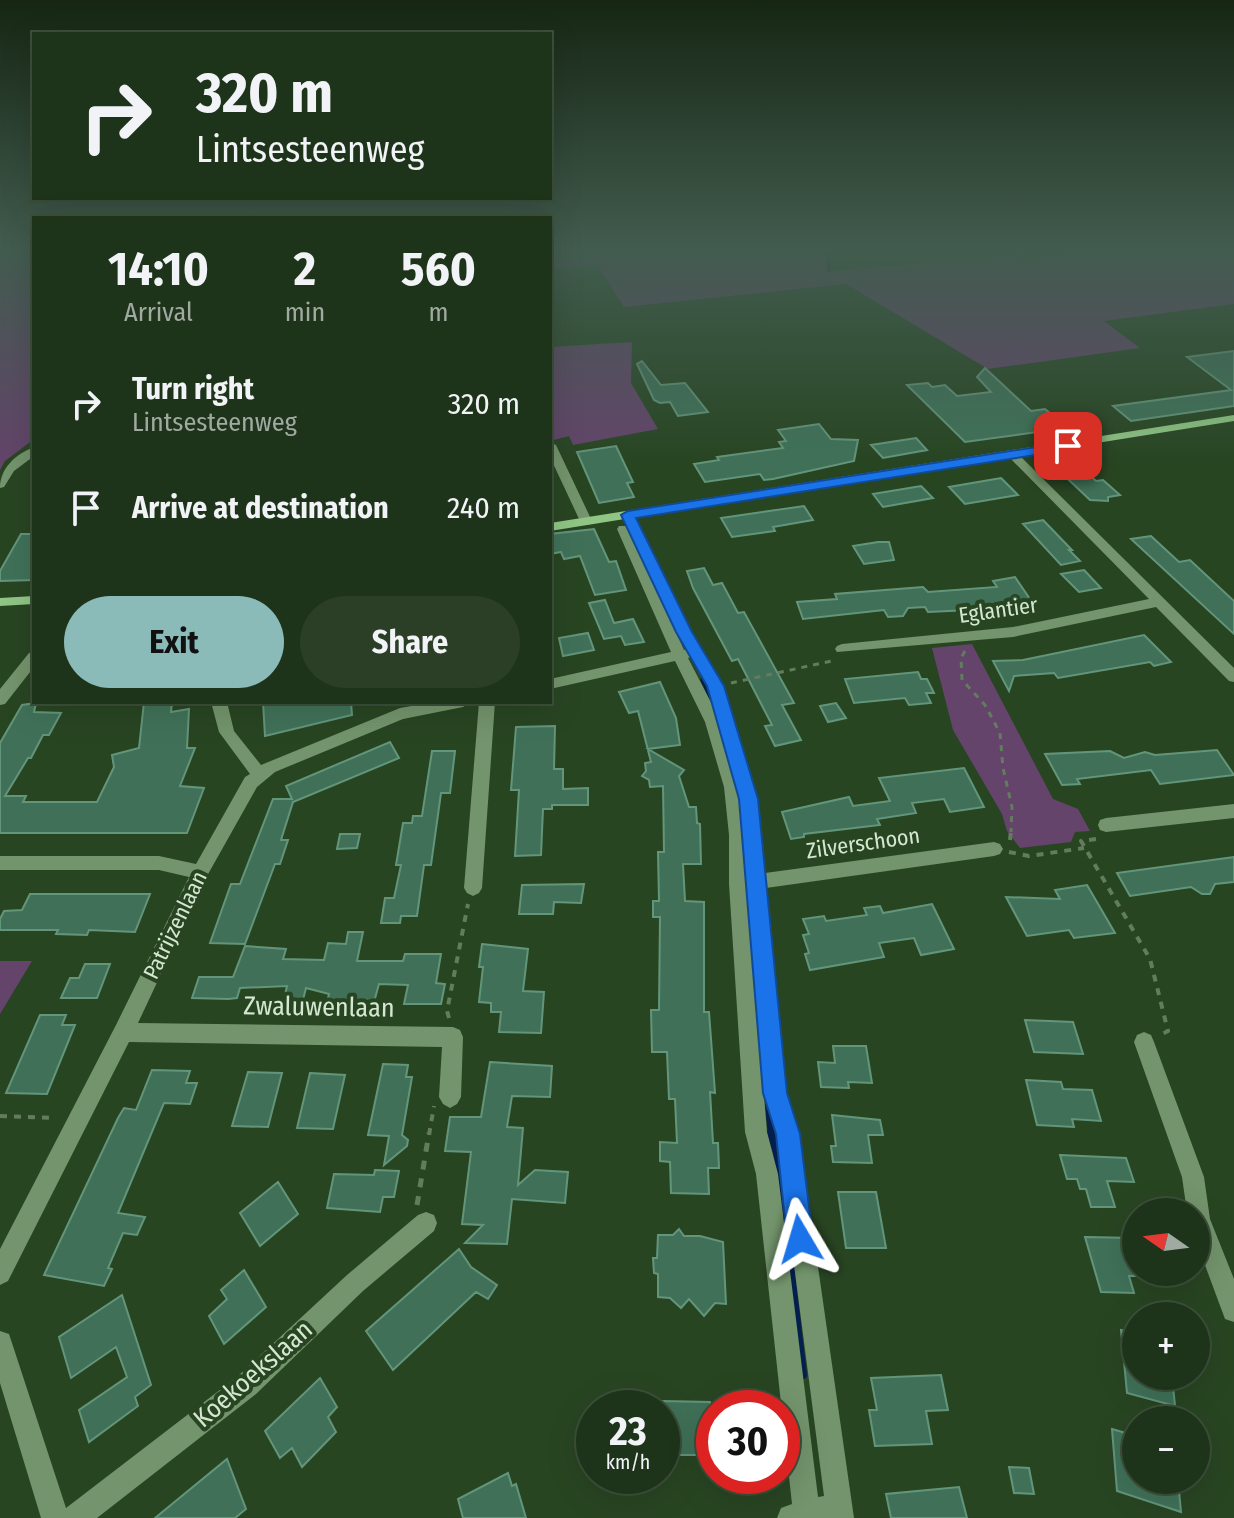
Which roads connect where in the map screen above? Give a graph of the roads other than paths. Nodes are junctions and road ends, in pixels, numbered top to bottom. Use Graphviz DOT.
graph roads {
  1 [pos="1234,418"];
  2 [pos="552,449"];
  3 [pos="32,452"];
  4 [pos="1013,455"];
  5 [pos="0,484"];
  6 [pos="623,516"];
  7 [pos="586,521"];
  8 [pos="552,527"];
  9 [pos="32,600"];
  10 [pos="0,602"];
  11 [pos="1158,602"];
  12 [pos="842,649"];
  13 [pos="687,653"];
  14 [pos="32,660"];
  15 [pos="1234,677"];
  16 [pos="552,684"];
  17 [pos="0,700"];
  18 [pos="219,704"];
  19 [pos="442,704"];
  20 [pos="487,704"];
  21 [pos="400,708"];
  22 [pos="259,774"];
  23 [pos="1234,811"];
  24 [pos="1106,825"];
  25 [pos="994,849"];
  26 [pos="0,863"];
  27 [pos="200,872"];
  28 [pos="747,883"];
  29 [pos="473,888"];
  30 [pos="123,1032"];
  31 [pos="1144,1042"];
  32 [pos="450,1097"];
  33 [pos="426,1223"];
  34 [pos="0,1273"];
  35 [pos="1234,1310"];
  36 [pos="0,1343"];
  37 [pos="839,1514"];
  38 [pos="801,1516"];
  39 [pos="55,1518"];
  40 [pos="75,1518"];
  1 -- 4 [label="street"];
  2 -- 7 [label="street"];
  3 -- 5 [label="street"];
  4 -- 6 [label="street"];
  4 -- 11 [label="street"];
  6 -- 7 [label="street"];
  6 -- 13 [label="street"];
  7 -- 8 [label="street"];
  9 -- 10 [label="street"];
  11 -- 12 [label="street, Eglantier"];
  11 -- 15 [label="street"];
  13 -- 16 [label="street"];
  13 -- 28 [label="street"];
  13 -- 28 [label="street"];
  14 -- 17 [label="street"];
  18 -- 22 [label="street"];
  19 -- 21 [label="street"];
  20 -- 29 [label="street"];
  21 -- 22 [label="street"];
  22 -- 27 [label="street, Patrijzenlaan"];
  23 -- 24 [label="street"];
  25 -- 28 [label="street, Zilverschoon"];
  26 -- 27 [label="street"];
  27 -- 30 [label="street, Patrijzenlaan"];
  28 -- 37 [label="street"];
  28 -- 38 [label="street"];
  30 -- 32 [label="street, Zwaluwenlaan"];
  30 -- 34 [label="street, Patrijzenlaan"];
  31 -- 35 [label="street"];
  33 -- 40 [label="street, Koekoekslaan"];
  36 -- 39 [label="street"];
  37 -- 38 [label="street"];
}
